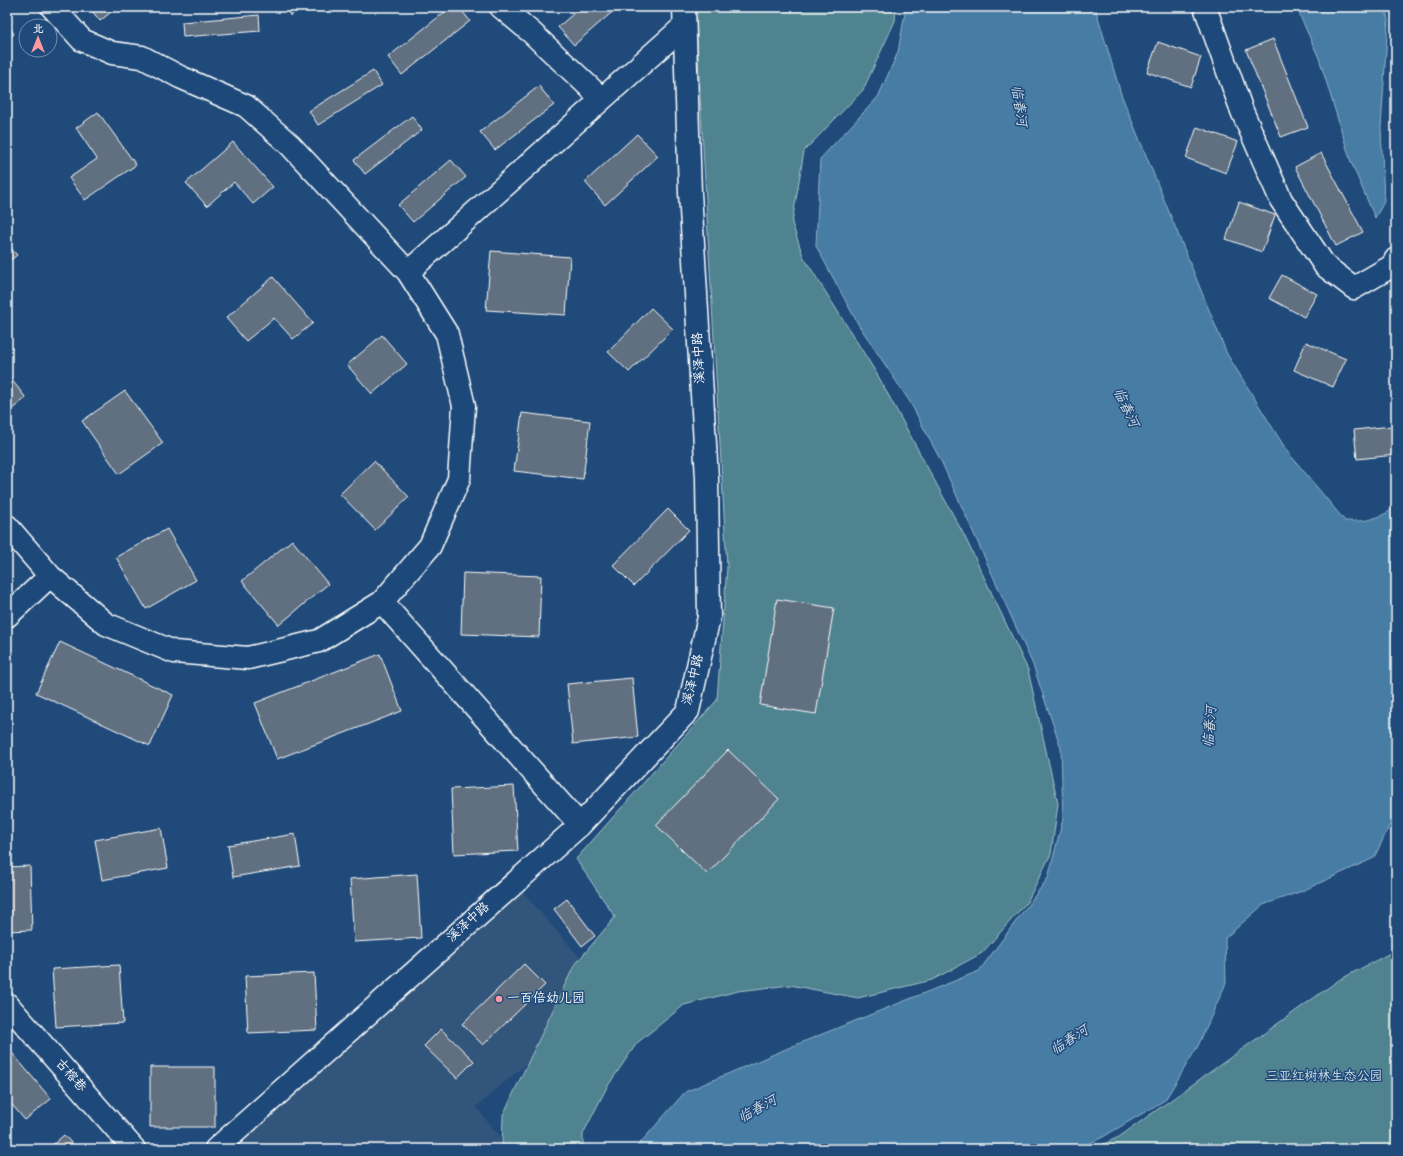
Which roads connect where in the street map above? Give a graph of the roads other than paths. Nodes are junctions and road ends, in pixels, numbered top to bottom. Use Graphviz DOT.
graph roads {
  1 [pos="52,7"];
  2 [pos="501,7"];
  3 [pos="1204,7"];
  4 [pos="682,14"];
  5 [pos="602,99"];
  6 [pos="1396,260"];
  7 [pos="408,272"];
  8 [pos="7,526"];
  9 [pos="50,576"];
  10 [pos="382,602"];
  11 [pos="7,616"];
  12 [pos="580,825"];
  13 [pos="7,1004"];
  14 [pos="134,1149"];
  15 [pos="216,1149"];
  1 -- 7 [label="street"];
  2 -- 5 [label="street"];
  3 -- 6 [label="street"];
  4 -- 5 [label="street"];
  4 -- 12 [label="street, 溪泽中路"];
  5 -- 7 [label="street"];
  7 -- 10 [label="street"];
  8 -- 9 [label="street"];
  9 -- 10 [label="street"];
  9 -- 11 [label="street"];
  10 -- 12 [label="street"];
  12 -- 15 [label="street, 溪泽中路"];
  13 -- 14 [label="street, 古榕巷"];
}
